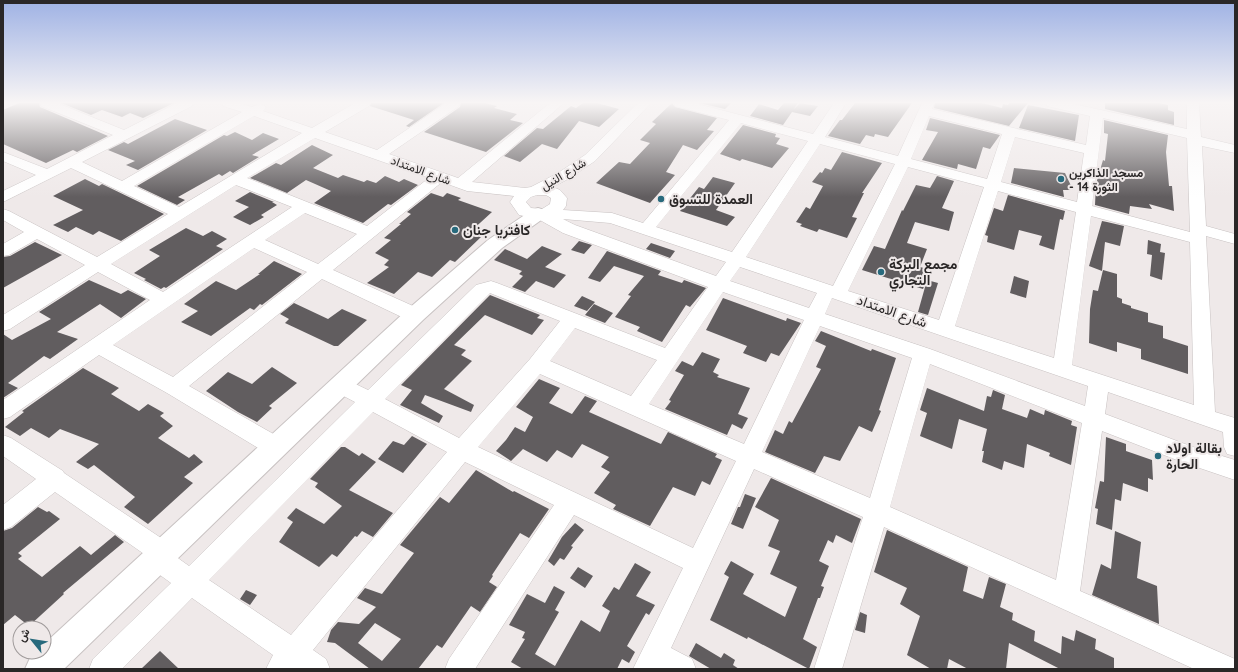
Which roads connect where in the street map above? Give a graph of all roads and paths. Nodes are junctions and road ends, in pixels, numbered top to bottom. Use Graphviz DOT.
graph roads {
  1 [pos="124,134"];
  2 [pos="213,134"];
  3 [pos="311,134"];
  4 [pos="322,134"];
  5 [pos="409,134"];
  6 [pos="522,134"];
  7 [pos="614,134"];
  8 [pos="724,134"];
  9 [pos="796,134"];
  10 [pos="820,134"];
  11 [pos="915,134"];
  12 [pos="1009,134"];
  13 [pos="1024,134"];
  14 [pos="1094,134"];
  15 [pos="1180,134"];
  16 [pos="1194,134"];
  17 [pos="1194,138"];
  18 [pos="816,140"];
  19 [pos="1235,150"];
  20 [pos="1092,151"];
  21 [pos="379,155"];
  22 [pos="3,156"];
  23 [pos="590,158"];
  24 [pos="70,162"];
  25 [pos="903,162"];
  26 [pos="47,174"];
  27 [pos="439,177"];
  28 [pos="235,179"];
  29 [pos="463,185"];
  30 [pos="991,186"];
  31 [pos="122,187"];
  32 [pos="3,197"];
  33 [pos="559,198"];
  34 [pos="526,199"];
  35 [pos="305,206"];
  36 [pos="1085,209"];
  37 [pos="3,214"];
  38 [pos="181,214"];
  39 [pos="541,214"];
  40 [pos="612,218"];
  41 [pos="646,229"];
  42 [pos="37,232"];
  43 [pos="370,233"];
  44 [pos="1198,234"];
  45 [pos="1235,239"];
  46 [pos="253,242"];
  47 [pos="495,244"];
  48 [pos="3,251"];
  49 [pos="736,260"];
  50 [pos="98,265"];
  51 [pos="320,272"];
  52 [pos="719,284"];
  53 [pos="833,292"];
  54 [pos="164,300"];
  55 [pos="415,315"];
  56 [pos="814,317"];
  57 [pos="571,320"];
  58 [pos="3,324"];
  59 [pos="946,329"];
  60 [pos="99,346"];
  61 [pos="923,354"];
  62 [pos="668,357"];
  63 [pos="537,364"];
  64 [pos="1062,369"];
  65 [pos="1099,381"];
  66 [pos="342,385"];
  67 [pos="174,387"];
  68 [pos="371,401"];
  69 [pos="636,406"];
  70 [pos="3,412"];
  71 [pos="1205,417"];
  72 [pos="1094,418"];
  73 [pos="1234,433"];
  74 [pos="3,444"];
  75 [pos="276,447"];
  76 [pos="462,450"];
  77 [pos="750,456"];
  78 [pos="1235,470"];
  79 [pos="55,478"];
  80 [pos="569,502"];
  81 [pos="877,512"];
  82 [pos="3,519"];
  83 [pos="161,556"];
  84 [pos="699,563"];
  85 [pos="191,581"];
  86 [pos="1066,598"];
  87 [pos="287,661"];
  88 [pos="651,661"];
  89 [pos="41,669"];
  90 [pos="103,669"];
  91 [pos="316,669"];
  92 [pos="459,669"];
  93 [pos="682,669"];
  94 [pos="828,669"];
  95 [pos="1225,669"];
  1 -- 24 [label="street"];
  2 -- 31 [label="street"];
  3 -- 28 [label="street"];
  4 -- 21 [label="street, شارع الامتداد"];
  5 -- 21 [label="street"];
  6 -- 29 [label="street"];
  7 -- 23 [label="street, شارع النيل"];
  8 -- 41 [label="street"];
  9 -- 18 [label="street"];
  10 -- 18 [label="street"];
  11 -- 25 [label="street"];
  12 -- 30 [label="street"];
  13 -- 20 [label="street"];
  14 -- 20 [label="street"];
  15 -- 17 [label="street"];
  16 -- 17 [label="street"];
  17 -- 19 [label="street"];
  17 -- 44 [label="street"];
  18 -- 25 [label="street"];
  18 -- 49 [label="street"];
  20 -- 36 [label="street"];
  21 -- 27 [label="street, شارع الامتداد"];
  22 -- 26 [label="street"];
  23 -- 33 [label="street, شارع النيل"];
  23 -- 34 [label="street, شارع النيل"];
  24 -- 26 [label="street"];
  24 -- 31 [label="street"];
  25 -- 30 [label="street"];
  25 -- 53 [label="street"];
  26 -- 32 [label="street"];
  27 -- 29 [label="street, شارع الامتداد"];
  27 -- 43 [label="street"];
  28 -- 35 [label="street"];
  28 -- 38 [label="street"];
  29 -- 34 [label="street, شارع الامتداد"];
  30 -- 36 [label="street"];
  30 -- 59 [label="street"];
  31 -- 38 [label="street"];
  33 -- 34 [label="street"];
  33 -- 39 [label="street, شارع النيل"];
  33 -- 40 [label="street"];
  34 -- 39 [label="street"];
  34 -- 47 [label="main road"];
  35 -- 43 [label="street"];
  35 -- 46 [label="street"];
  36 -- 44 [label="street"];
  36 -- 64 [label="street"];
  37 -- 42 [label="street"];
  38 -- 50 [label="street"];
  39 -- 40 [label="street, شارع الامتداد"];
  39 -- 47 [label="main road"];
  39 -- 52 [label="street"];
  40 -- 41 [label="street, شارع الامتداد"];
  41 -- 49 [label="street, شارع الامتداد"];
  42 -- 48 [label="street"];
  42 -- 50 [label="street"];
  43 -- 51 [label="street"];
  44 -- 45 [label="street"];
  44 -- 71 [label="street"];
  46 -- 51 [label="street"];
  46 -- 54 [label="street"];
  47 -- 55 [label="main road"];
  49 -- 52 [label="street"];
  49 -- 53 [label="street, شارع الامتداد"];
  50 -- 54 [label="street"];
  50 -- 58 [label="street"];
  51 -- 55 [label="street"];
  51 -- 67 [label="street"];
  52 -- 56 [label="street"];
  52 -- 62 [label="street"];
  53 -- 56 [label="street"];
  53 -- 59 [label="street, شارع الامتداد"];
  54 -- 60 [label="street"];
  55 -- 66 [label="main road"];
  56 -- 61 [label="street"];
  56 -- 77 [label="street"];
  57 -- 62 [label="street"];
  57 -- 63 [label="street"];
  57 -- 68 [label="street"];
  59 -- 64 [label="street, شارع الامتداد"];
  60 -- 67 [label="street"];
  60 -- 70 [label="street"];
  61 -- 72 [label="street"];
  61 -- 81 [label="street"];
  62 -- 69 [label="street"];
  63 -- 69 [label="street"];
  63 -- 76 [label="street"];
  64 -- 65 [label="street, شارع الامتداد"];
  65 -- 71 [label="street, شارع الامتداد"];
  65 -- 72 [label="street"];
  66 -- 68 [label="street"];
  66 -- 75 [label="main road"];
  67 -- 75 [label="street"];
  68 -- 76 [label="street"];
  68 -- 85 [label="street"];
  69 -- 77 [label="street"];
  71 -- 73 [label="street, شارع الامتداد"];
  72 -- 78 [label="street"];
  72 -- 86 [label="street"];
  74 -- 79 [label="street"];
  75 -- 83 [label="main road"];
  76 -- 80 [label="street"];
  76 -- 87 [label="street"];
  77 -- 81 [label="street"];
  77 -- 84 [label="street"];
  79 -- 82 [label="street"];
  79 -- 83 [label="street"];
  80 -- 84 [label="street"];
  80 -- 92 [label="street"];
  81 -- 86 [label="street"];
  81 -- 94 [label="street"];
  83 -- 85 [label="street"];
  83 -- 89 [label="main road"];
  84 -- 88 [label="street"];
  85 -- 87 [label="street"];
  85 -- 90 [label="street"];
  86 -- 95 [label="street"];
  87 -- 91 [label="street"];
  88 -- 93 [label="street"];
}
